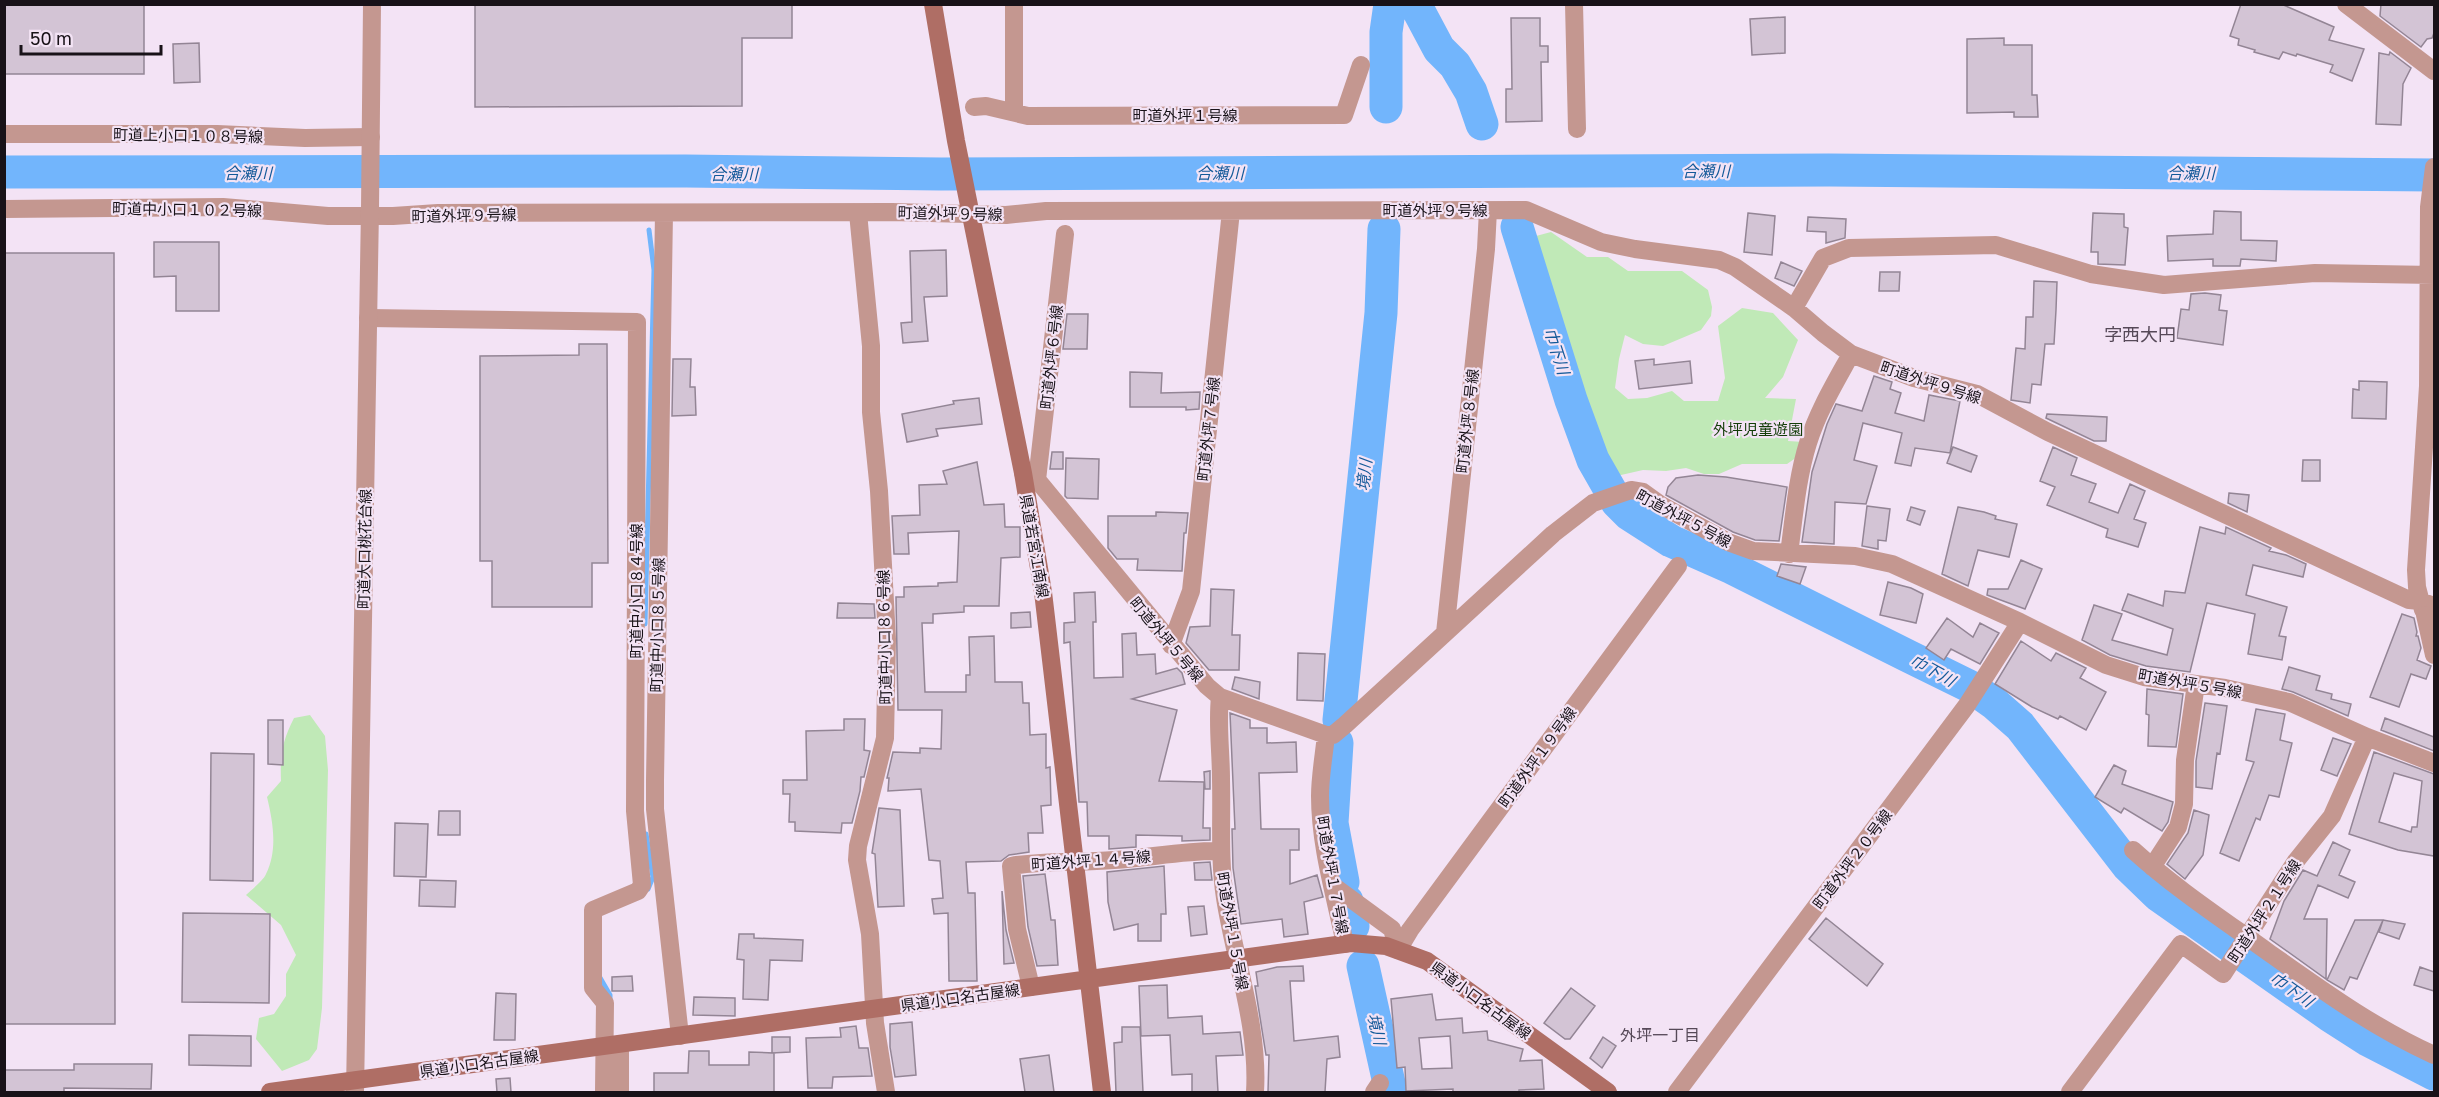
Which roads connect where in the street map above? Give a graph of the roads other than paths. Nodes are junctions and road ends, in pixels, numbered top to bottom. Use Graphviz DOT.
graph roads {
  1 [pos="372,4"];
  2 [pos="933,4"];
  3 [pos="1014,4"];
  4 [pos="1574,4"];
  5 [pos="2346,4"];
  6 [pos="1361,65"];
  7 [pos="2434,71"];
  8 [pos="974,107"];
  9 [pos="1014,112"];
  10 [pos="1578,129"];
  11 [pos="4,134"];
  12 [pos="371,141"];
  13 [pos="2434,167"];
  14 [pos="4,209"];
  15 [pos="1488,210"];
  16 [pos="969,211"];
  17 [pos="1231,211"];
  18 [pos="370,213"];
  19 [pos="664,213"];
  20 [pos="858,213"];
  21 [pos="1065,234"];
  22 [pos="2432,275"];
  23 [pos="1794,308"];
  24 [pos="368,318"];
  25 [pos="1851,354"];
  26 [pos="2431,386"];
  27 [pos="1030,476"];
  28 [pos="1789,554"];
  29 [pos="1678,566"];
  30 [pos="2422,605"];
  31 [pos="2020,622"];
  32 [pos="1445,633"];
  33 [pos="1171,645"];
  34 [pos="2434,655"];
  35 [pos="2196,684"];
  36 [pos="1220,697"];
  37 [pos="1334,732"];
  38 [pos="2367,737"];
  39 [pos="2434,764"];
  40 [pos="2133,850"];
  41 [pos="1220,851"];
  42 [pos="1075,862"];
  43 [pos="2152,867"];
  44 [pos="1341,890"];
  45 [pos="2247,939"];
  46 [pos="1353,943"];
  47 [pos="1398,950"];
  48 [pos="1238,958"];
  49 [pos="1090,979"];
  50 [pos="1031,987"];
  51 [pos="875,1009"];
  52 [pos="680,1036"];
  53 [pos="613,1045"];
  54 [pos="2434,1055"];
  55 [pos="355,1087"];
  56 [pos="270,1092"];
  57 [pos="604,1092"];
  58 [pos="620,1092"];
  59 [pos="886,1092"];
  60 [pos="1102,1092"];
  61 [pos="1255,1092"];
  62 [pos="1608,1092"];
  63 [pos="1677,1092"];
  64 [pos="2070,1092"];
  1 -- 12 [label="street, 町道大口桃花台線"];
  2 -- 16 [label="main road, 県道若宮江南線"];
  3 -- 9 [label="street"];
  4 -- 10 [label="street"];
  5 -- 7 [label="street"];
  6 -- 9 [label="street, 町道外坪１号線"];
  8 -- 9 [label="street, 町道外坪１号線"];
  11 -- 12 [label="street, 町道上小口１０８号線"];
  12 -- 18 [label="street, 町道大口桃花台線"];
  13 -- 22 [label="street"];
  14 -- 18 [label="street, 町道中小口１０２号線"];
  15 -- 17 [label="street, 町道外坪９号線"];
  15 -- 23 [label="street, 町道外坪９号線"];
  15 -- 32 [label="street, 町道外坪８号線"];
  16 -- 17 [label="street, 町道外坪９号線"];
  16 -- 20 [label="street, 町道外坪９号線"];
  16 -- 27 [label="main road, 県道若宮江南線"];
  17 -- 33 [label="street, 町道外坪７号線"];
  18 -- 19 [label="street, 町道外坪９号線"];
  18 -- 24 [label="street, 町道大口桃花台線"];
  19 -- 20 [label="street, 町道外坪９号線"];
  19 -- 52 [label="street, 町道中小口８５号線"];
  20 -- 51 [label="street, 町道中小口８６号線"];
  21 -- 27 [label="street, 町道外坪６号線"];
  22 -- 23 [label="street"];
  22 -- 26 [label="street"];
  23 -- 25 [label="street, 町道外坪９号線"];
  24 -- 53 [label="street, 町道中小口８４号線"];
  24 -- 55 [label="street, 町道大口桃花台線"];
  25 -- 28 [label="street"];
  25 -- 30 [label="street, 町道外坪９号線"];
  26 -- 30 [label="street"];
  27 -- 33 [label="street, 町道外坪５号線"];
  27 -- 42 [label="main road, 県道若宮江南線"];
  28 -- 31 [label="street, 町道外坪５号線"];
  28 -- 32 [label="street, 町道外坪５号線"];
  29 -- 47 [label="street, 町道外坪１９号線"];
  30 -- 34 [label="street"];
  31 -- 35 [label="street, 町道外坪５号線"];
  31 -- 63 [label="street, 町道外坪２０号線"];
  32 -- 37 [label="street, 町道外坪５号線"];
  33 -- 36 [label="street, 町道外坪５号線"];
  35 -- 38 [label="street, 町道外坪５号線"];
  35 -- 43 [label="street"];
  36 -- 37 [label="street, 町道外坪５号線"];
  36 -- 41 [label="street, 町道外坪１５号線"];
  37 -- 44 [label="street, 町道外坪１７号線"];
  38 -- 39 [label="street, 町道外坪５号線"];
  38 -- 45 [label="street, 町道外坪２１号線"];
  40 -- 43 [label="street"];
  41 -- 42 [label="street, 町道外坪１４号線"];
  41 -- 48 [label="street, 町道外坪１５号線"];
  42 -- 49 [label="main road, 県道若宮江南線"];
  42 -- 50 [label="street, 町道外坪１４号線"];
  43 -- 45 [label="street"];
  44 -- 46 [label="street, 町道外坪１７号線"];
  44 -- 47 [label="street"];
  45 -- 54 [label="street"];
  45 -- 64 [label="street, 町道外坪２１号線"];
  46 -- 47 [label="main road, 県道小口名古屋線"];
  46 -- 48 [label="main road, 県道小口名古屋線"];
  47 -- 62 [label="main road, 県道小口名古屋線"];
  48 -- 49 [label="main road, 県道小口名古屋線"];
  48 -- 61 [label="street, 町道外坪１５号線"];
  49 -- 50 [label="main road, 県道小口名古屋線"];
  49 -- 60 [label="main road, 県道若宮江南線"];
  50 -- 51 [label="main road, 県道小口名古屋線"];
  51 -- 52 [label="main road, 県道小口名古屋線"];
  51 -- 59 [label="street, 町道中小口８６号線"];
  52 -- 53 [label="main road, 県道小口名古屋線"];
  53 -- 55 [label="main road, 県道小口名古屋線"];
  53 -- 57 [label="street, 町道中小口８４号線"];
  53 -- 58 [label="street"];
  55 -- 56 [label="main road, 県道小口名古屋線"];
}
